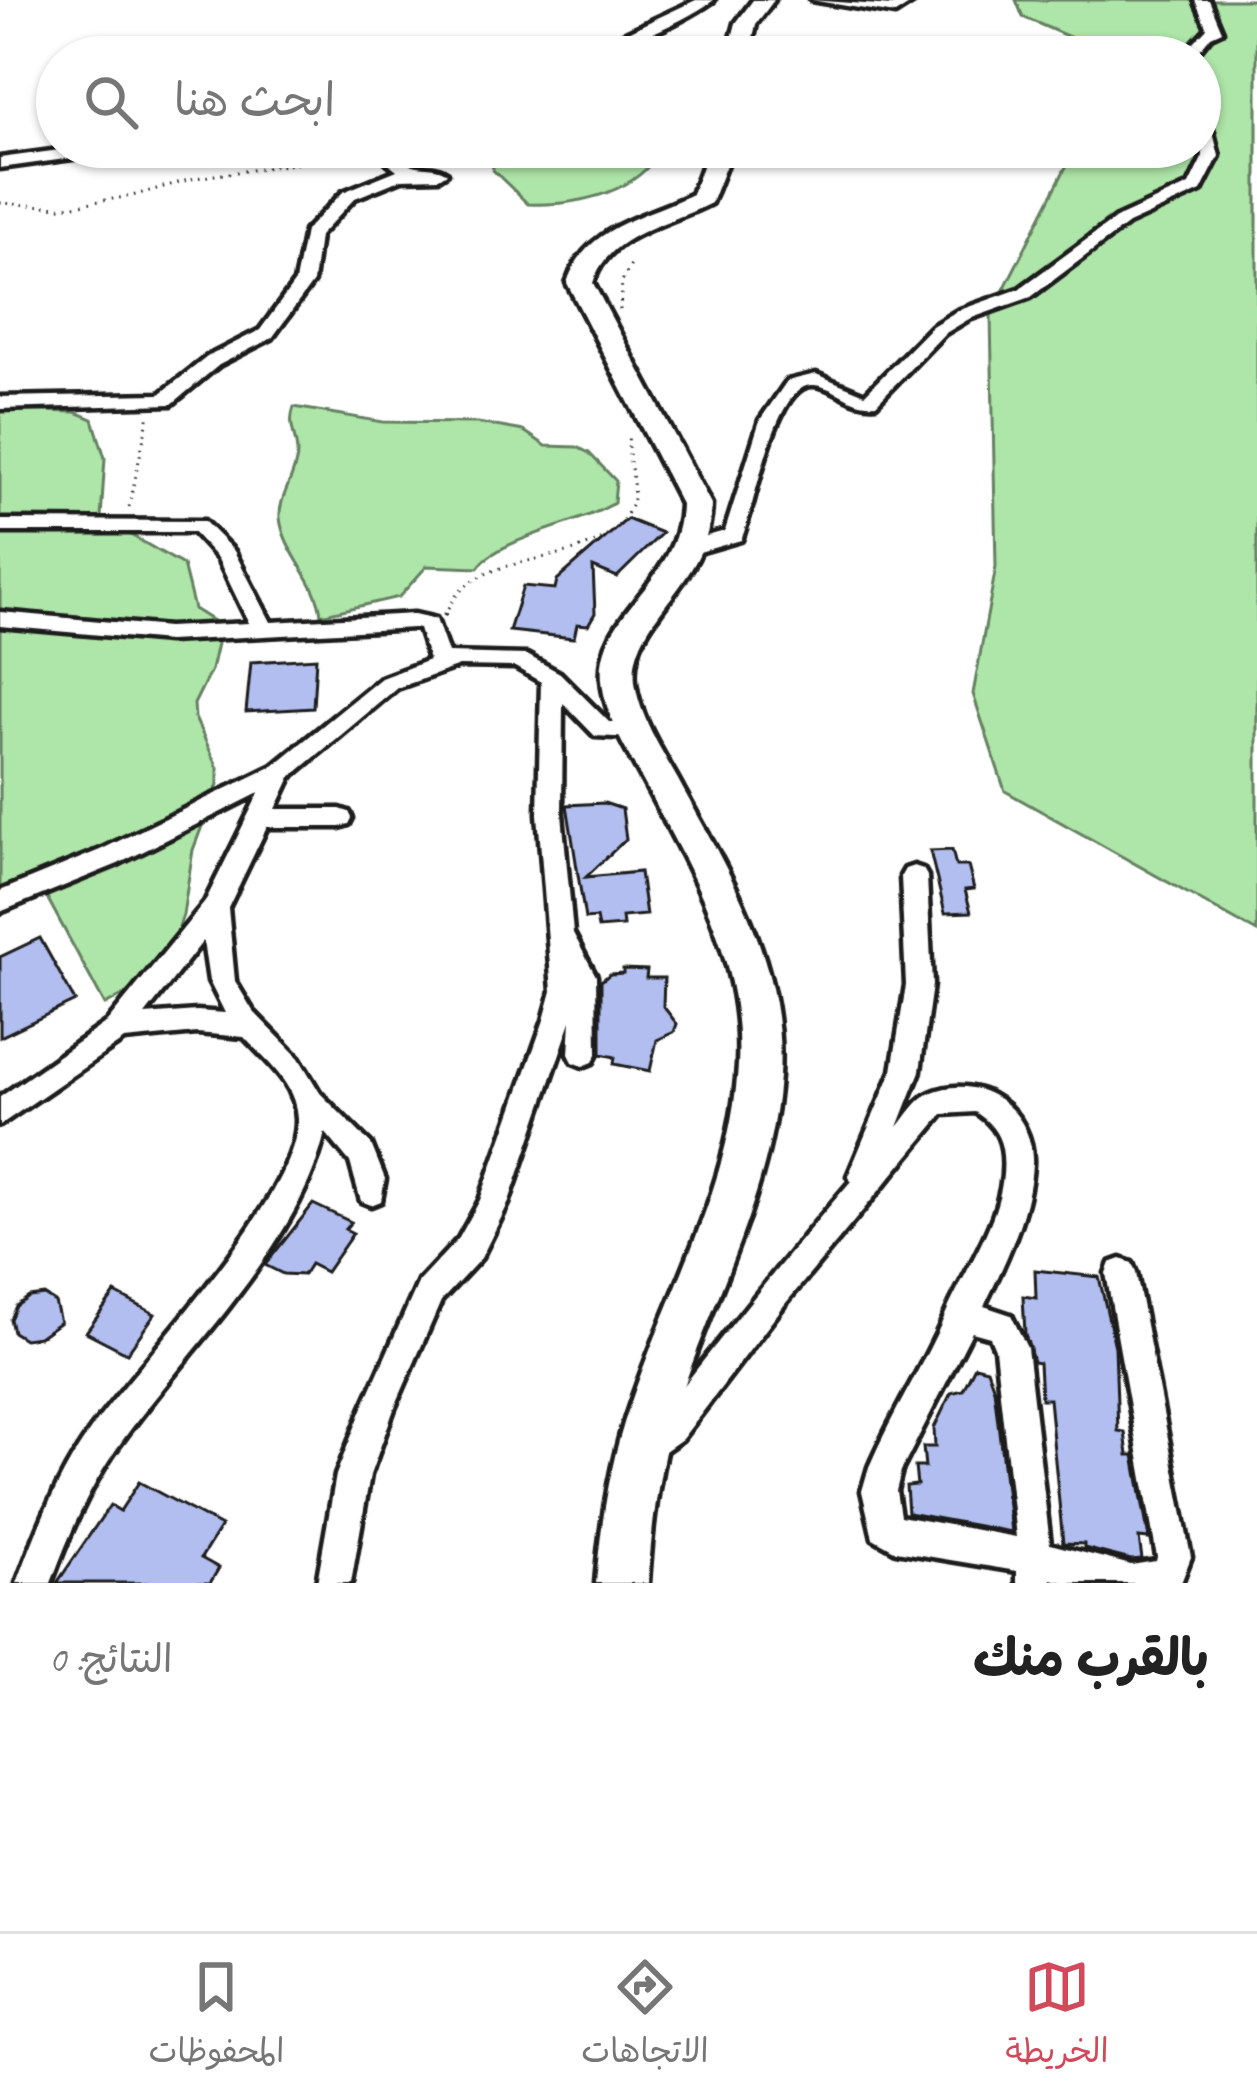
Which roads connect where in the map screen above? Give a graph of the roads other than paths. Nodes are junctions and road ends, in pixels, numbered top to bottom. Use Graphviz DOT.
graph roads {
  1 [pos="707,0"];
  2 [pos="764,0"];
  3 [pos="818,0"];
  4 [pos="910,0"];
  5 [pos="1202,0"];
  6 [pos="630,36"];
  7 [pos="743,36"];
  8 [pos="1205,36"];
  9 [pos="36,158"];
  10 [pos="0,163"];
  11 [pos="404,168"];
  12 [pos="713,168"];
  13 [pos="1202,168"];
  14 [pos="410,172"];
  15 [pos="439,173"];
  16 [pos="0,403"];
  17 [pos="0,526"];
  18 [pos="696,546"];
  19 [pos="0,620"];
  20 [pos="262,630"];
  21 [pos="440,661"];
  22 [pos="552,678"];
  23 [pos="634,730"];
  24 [pos="282,772"];
  25 [pos="259,818"];
  26 [pos="340,818"];
  27 [pos="914,876"];
  28 [pos="0,902"];
  29 [pos="215,908"];
  30 [pos="560,937"];
  31 [pos="247,1026"];
  32 [pos="118,1029"];
  33 [pos="583,1054"];
  34 [pos="311,1102"];
  35 [pos="0,1113"];
  36 [pos="370,1192"];
  37 [pos="852,1200"];
  38 [pos="1121,1273"];
  39 [pos="961,1315"];
  40 [pos="642,1451"];
  41 [pos="1034,1570"];
  42 [pos="34,1583"];
  43 [pos="334,1583"];
  44 [pos="622,1583"];
  1 -- 6 [label="street"];
  2 -- 7 [label="street"];
  3 -- 4 [label="street"];
  5 -- 8 [label="street"];
  9 -- 10 [label="street"];
  11 -- 14 [label="street"];
  12 -- 18 [label="street"];
  13 -- 18 [label="street"];
  14 -- 15 [label="street"];
  14 -- 16 [label="street"];
  17 -- 20 [label="street"];
  18 -- 23 [label="street"];
  19 -- 20 [label="street"];
  20 -- 21 [label="street"];
  21 -- 22 [label="street"];
  21 -- 24 [label="street"];
  22 -- 23 [label="street"];
  22 -- 30 [label="street"];
  23 -- 40 [label="street"];
  24 -- 25 [label="street"];
  24 -- 28 [label="street"];
  25 -- 26 [label="street"];
  25 -- 29 [label="street"];
  27 -- 37 [label="street"];
  29 -- 31 [label="street"];
  29 -- 32 [label="street"];
  30 -- 33 [label="street"];
  30 -- 43 [label="street"];
  31 -- 32 [label="street"];
  31 -- 34 [label="street"];
  32 -- 35 [label="street"];
  34 -- 36 [label="street"];
  34 -- 42 [label="street"];
  37 -- 39 [label="street"];
  37 -- 40 [label="street"];
  38 -- 41 [label="street"];
  39 -- 41 [label="street"];
  39 -- 41 [label="street"];
  40 -- 44 [label="street"];
}
